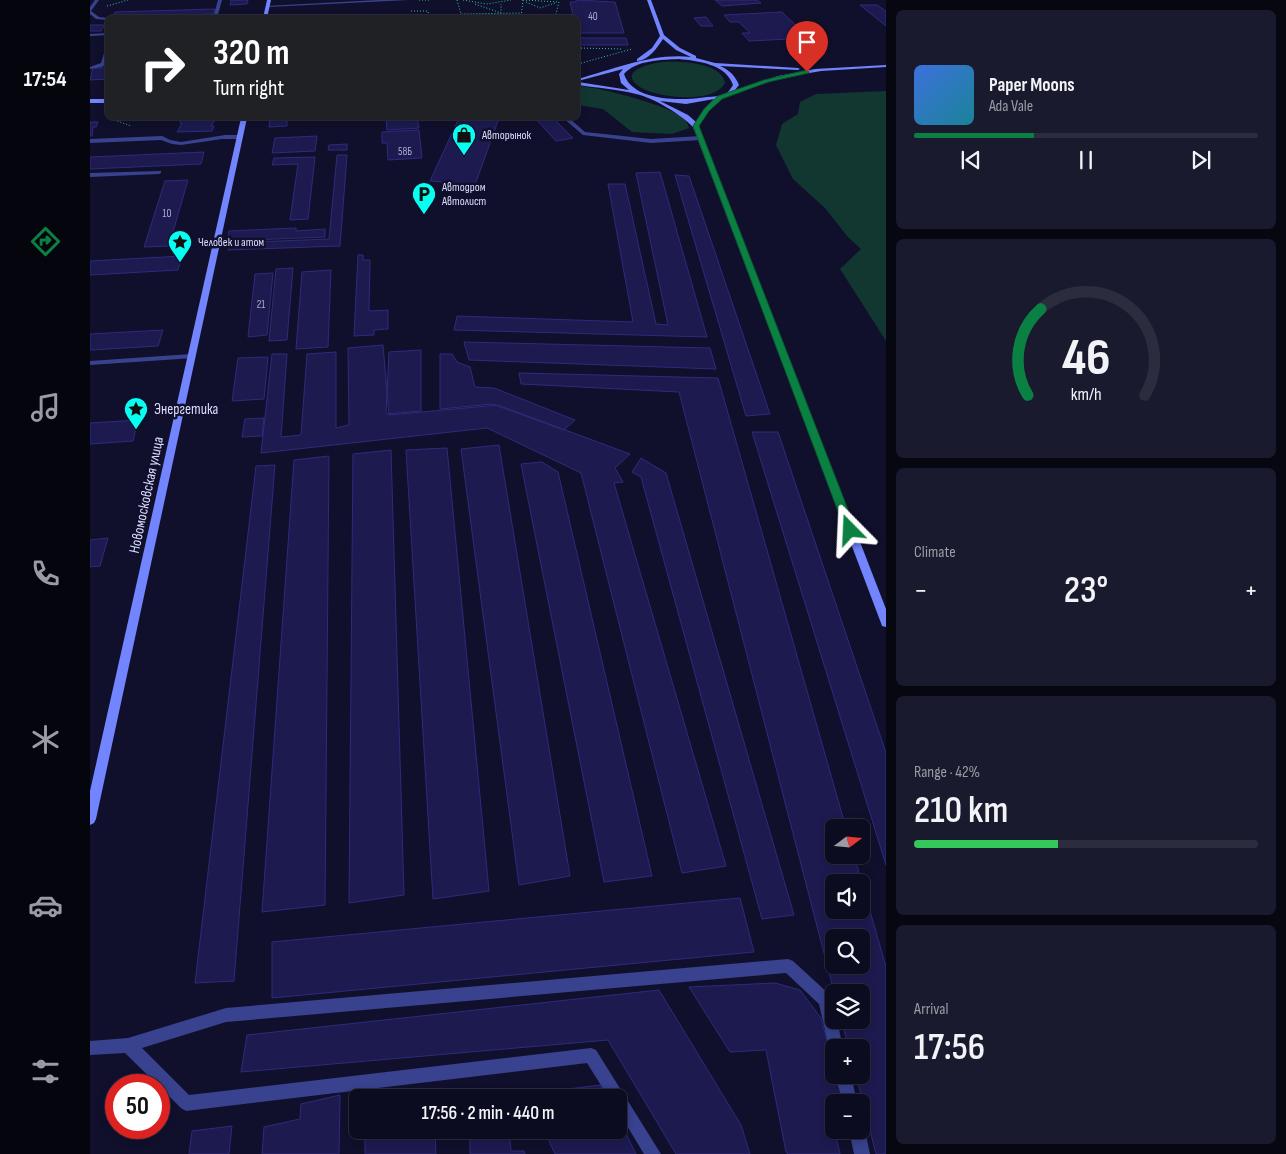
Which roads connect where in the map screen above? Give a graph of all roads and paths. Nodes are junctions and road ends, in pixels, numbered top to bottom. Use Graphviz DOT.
graph roads {
  1 [pos="96,0"];
  2 [pos="220,0"];
  3 [pos="269,0"];
  4 [pos="407,0"];
  5 [pos="457,0"];
  6 [pos="463,0"];
  7 [pos="511,0"];
  8 [pos="523,0"];
  9 [pos="649,0"];
  10 [pos="559,2"];
  11 [pos="472,3"];
  12 [pos="502,4"];
  13 [pos="268,6"];
  14 [pos="90,11"];
  15 [pos="501,13"];
  16 [pos="521,13"];
  17 [pos="461,14"];
  18 [pos="216,15"];
  19 [pos="266,15"];
  20 [pos="556,15"];
  21 [pos="90,18"];
  22 [pos="98,18"];
  23 [pos="105,19"];
  24 [pos="105,34"];
  25 [pos="90,35"];
  26 [pos="662,36"];
  27 [pos="580,48"];
  28 [pos="628,49"];
  29 [pos="654,49"];
  30 [pos="702,61"];
  31 [pos="636,62"];
  32 [pos="104,63"];
  33 [pos="580,63"];
  34 [pos="710,63"];
  35 [pos="628,66"];
  36 [pos="886,66"];
  37 [pos="90,68"];
  38 [pos="820,70"];
  39 [pos="580,81"];
  40 [pos="580,82"];
  41 [pos="636,92"];
  42 [pos="730,93"];
  43 [pos="649,97"];
  44 [pos="720,97"];
  45 [pos="90,101"];
  46 [pos="105,101"];
  47 [pos="244,120"];
  48 [pos="568,120"];
  49 [pos="696,126"];
  50 [pos="240,137"];
  51 [pos="701,138"];
  52 [pos="90,142"];
  53 [pos="159,172"];
  54 [pos="90,175"];
  55 [pos="191,356"];
  56 [pos="90,363"];
  57 [pos="886,623"];
  58 [pos="90,820"];
  59 [pos="834,1039"];
  60 [pos="128,1045"];
  61 [pos="90,1048"];
  62 [pos="858,1139"];
  63 [pos="653,1154"];
  64 [pos="862,1154"];
  1 -- 14 [label="lane"];
  2 -- 18 [label="lane"];
  3 -- 13 [label="main road"];
  4 -- 13 [label="lane"];
  5 -- 17 [label="path"];
  6 -- 11 [label="path"];
  7 -- 12 [label="path"];
  8 -- 10 [label="path"];
  8 -- 10 [label="path"];
  8 -- 16 [label="path"];
  9 -- 26 [label="main road"];
  10 -- 20 [label="path"];
  11 -- 12 [label="path"];
  11 -- 15 [label="path"];
  12 -- 15 [label="path"];
  13 -- 19 [label="main road"];
  14 -- 22 [label="lane"];
  15 -- 16 [label="path"];
  15 -- 17 [label="path"];
  21 -- 22 [label="lane"];
  22 -- 23 [label="lane"];
  24 -- 25 [label="lane"];
  26 -- 29 [label="main road"];
  26 -- 30 [label="main road"];
  27 -- 28 [label="path"];
  28 -- 29 [label="path"];
  28 -- 33 [label="path"];
  29 -- 31 [label="main road"];
  30 -- 31 [label="main road"];
  30 -- 34 [label="main road"];
  31 -- 35 [label="main road"];
  32 -- 37 [label="lane"];
  34 -- 38 [label="main road"];
  34 -- 42 [label="main road"];
  35 -- 39 [label="main road"];
  35 -- 41 [label="main road"];
  36 -- 38 [label="main road"];
  38 -- 42 [label="main road"];
  40 -- 41 [label="main road"];
  41 -- 43 [label="main road"];
  42 -- 44 [label="main road"];
  43 -- 44 [label="main road"];
  43 -- 49 [label="main road"];
  44 -- 49 [label="main road"];
  45 -- 46 [label="main road"];
  47 -- 50 [label="main road, Новомосковская улица"];
  48 -- 51 [label="lane"];
  49 -- 51 [label="main road"];
  50 -- 52 [label="lane"];
  50 -- 55 [label="main road, Новомосковская улица"];
  51 -- 57 [label="main road"];
  53 -- 54 [label="lane"];
  55 -- 56 [label="lane"];
  55 -- 58 [label="main road, Новомосковская улица"];
  59 -- 60 [label="lane"];
  60 -- 61 [label="lane"];
  60 -- 63 [label="lane"];
  62 -- 64 [label="lane"];
}
